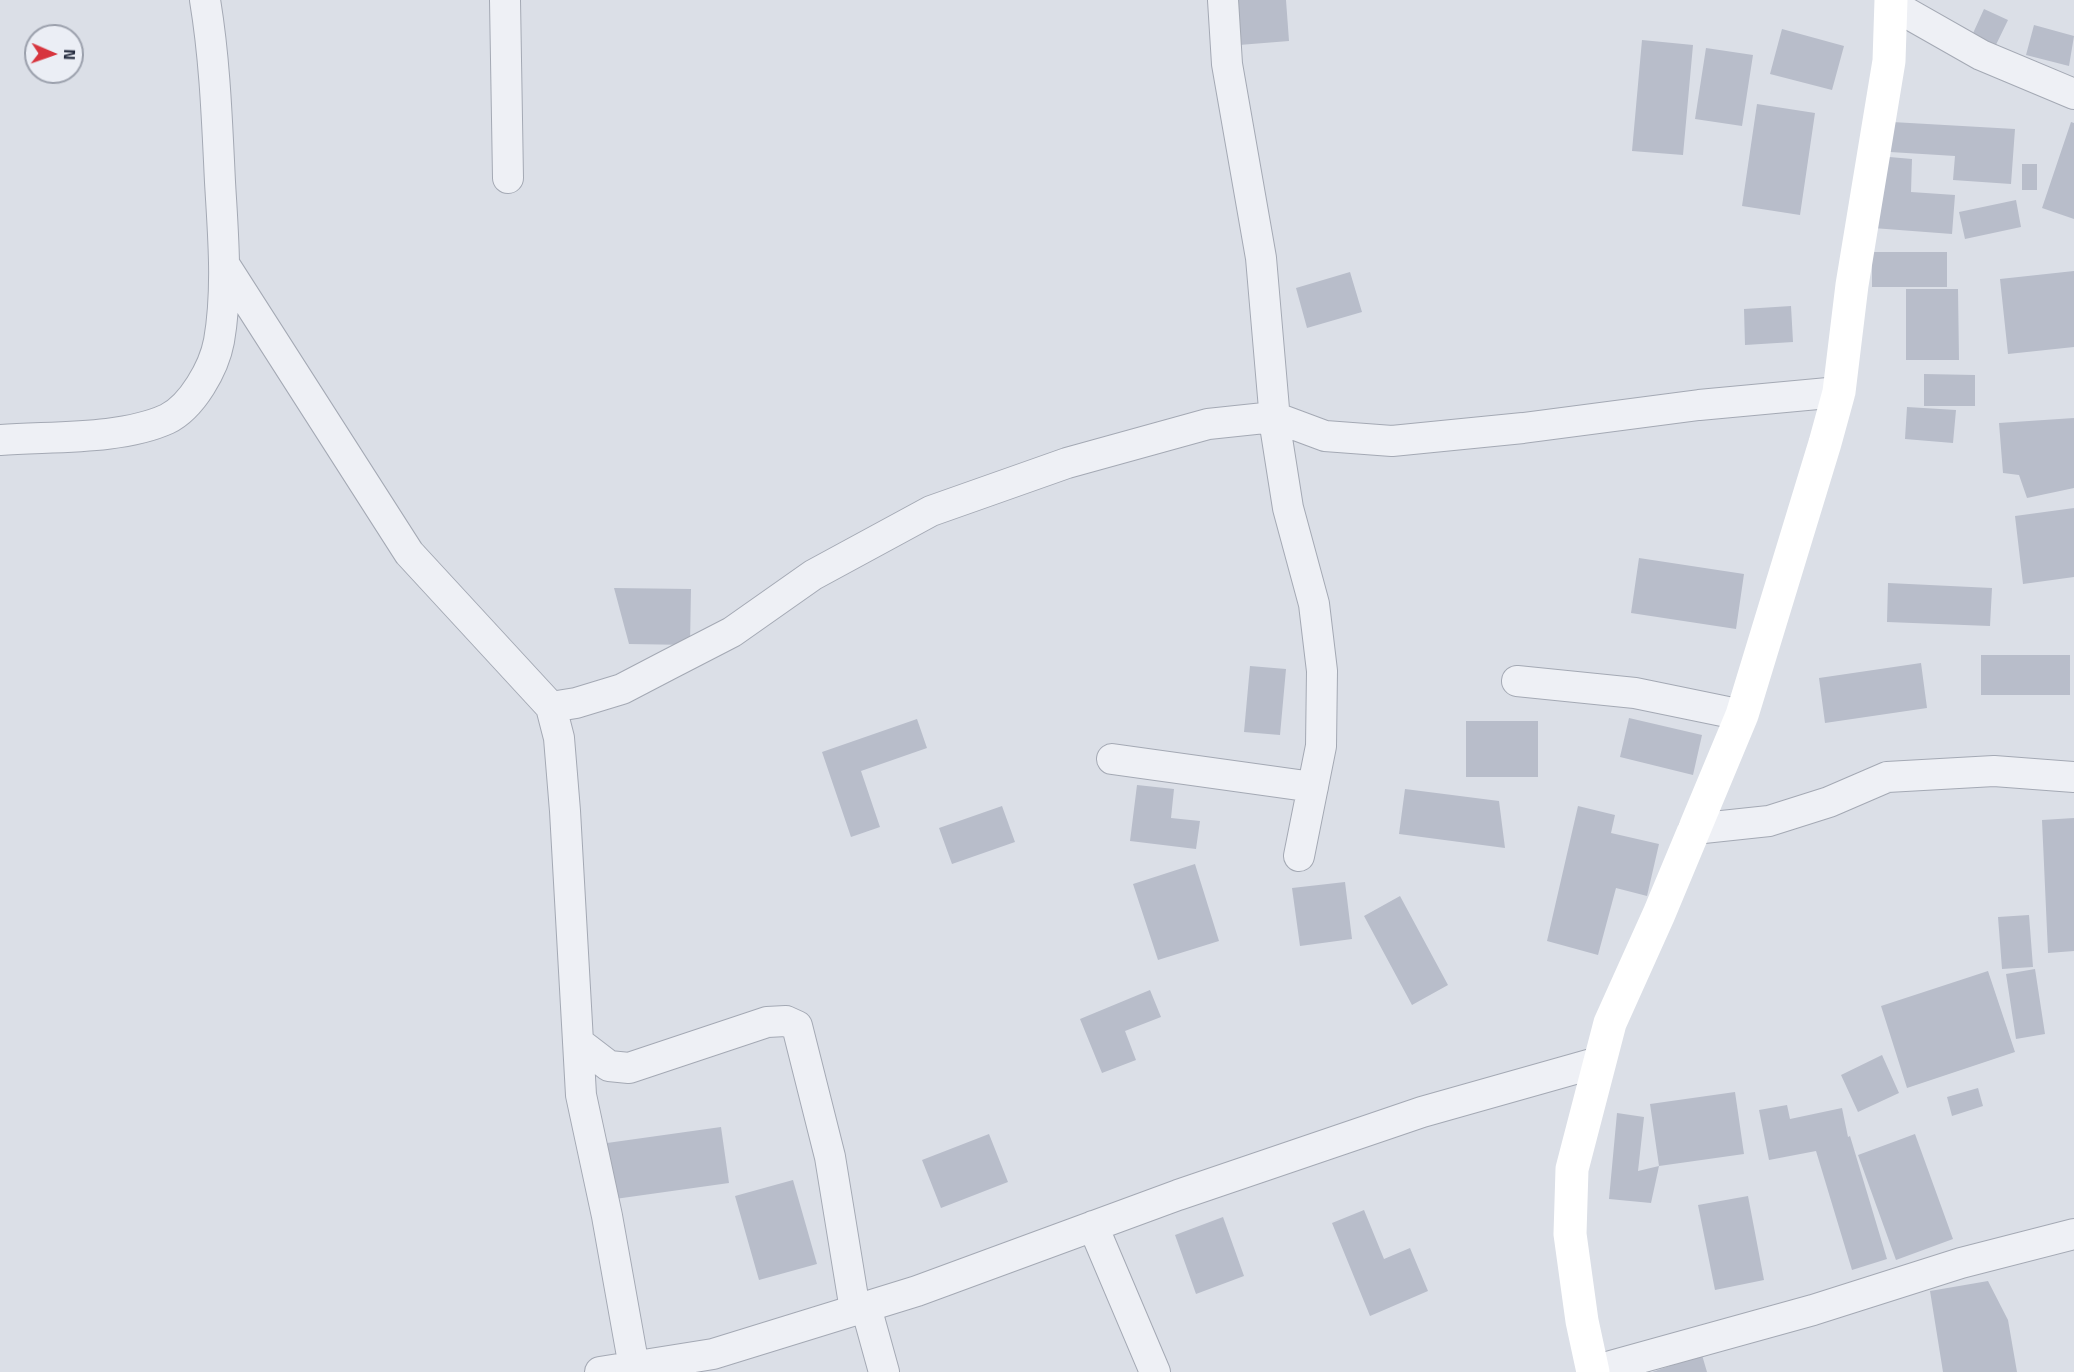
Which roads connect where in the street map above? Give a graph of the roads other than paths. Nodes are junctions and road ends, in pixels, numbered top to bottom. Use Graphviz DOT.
graph roads {
  1 [pos="206,0"];
  2 [pos="505,0"];
  3 [pos="1223,0"];
  4 [pos="1892,2"];
  5 [pos="2074,94"];
  6 [pos="508,178"];
  7 [pos="224,264"];
  8 [pos="1839,392"];
  9 [pos="1274,417"];
  10 [pos="0,440"];
  11 [pos="1517,681"];
  12 [pos="551,707"];
  13 [pos="1742,715"];
  14 [pos="1112,759"];
  15 [pos="2074,777"];
  16 [pos="1313,787"];
  17 [pos="1694,830"];
  18 [pos="1299,856"];
  19 [pos="579,1043"];
  20 [pos="1599,1062"];
  21 [pos="1093,1226"];
  22 [pos="2074,1234"];
  23 [pos="861,1309"];
  24 [pos="634,1367"];
  25 [pos="600,1372"];
  26 [pos="884,1372"];
  27 [pos="1155,1372"];
  28 [pos="1593,1372"];
  1 -- 7 [label="street"];
  2 -- 6 [label="street"];
  3 -- 9 [label="street"];
  4 -- 5 [label="street"];
  4 -- 8 [label="street"];
  7 -- 10 [label="street"];
  7 -- 12 [label="street"];
  8 -- 9 [label="street"];
  8 -- 13 [label="street"];
  9 -- 12 [label="street"];
  9 -- 16 [label="street"];
  11 -- 13 [label="street"];
  12 -- 19 [label="street"];
  13 -- 17 [label="street"];
  14 -- 16 [label="street"];
  15 -- 17 [label="street"];
  16 -- 18 [label="street"];
  17 -- 20 [label="street"];
  19 -- 23 [label="street"];
  19 -- 24 [label="street"];
  20 -- 21 [label="street"];
  20 -- 28 [label="street"];
  21 -- 23 [label="street"];
  21 -- 27 [label="street"];
  22 -- 28 [label="street"];
  23 -- 24 [label="street"];
  23 -- 26 [label="street"];
  24 -- 25 [label="street"];
}
